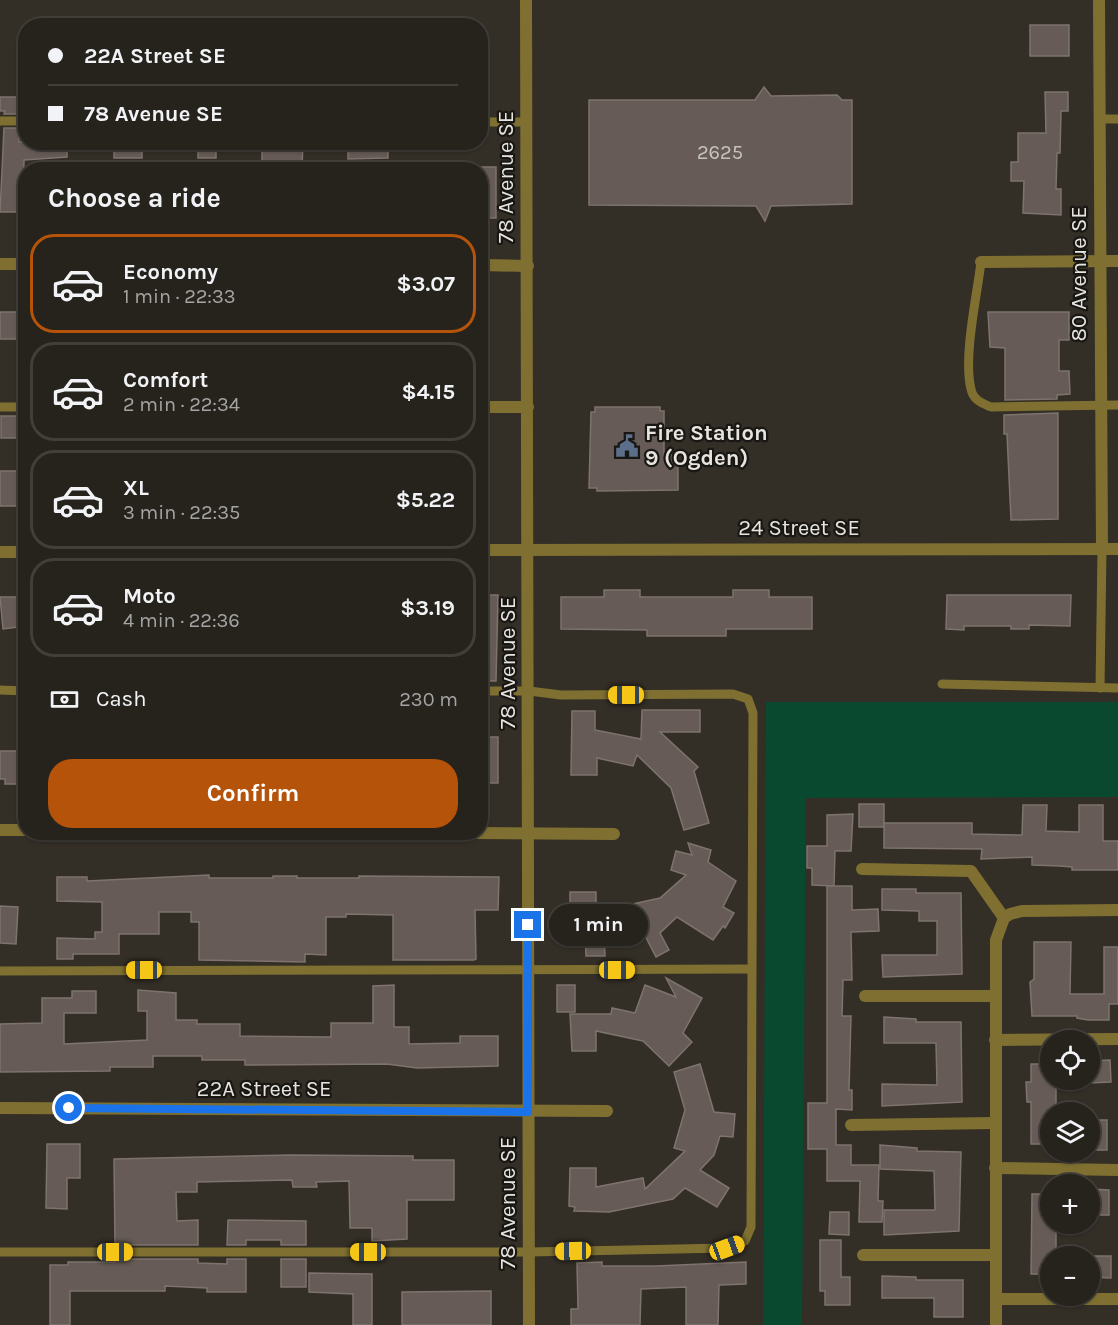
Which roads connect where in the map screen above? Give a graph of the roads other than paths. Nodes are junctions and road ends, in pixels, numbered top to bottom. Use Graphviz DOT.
graph roads {
  1 [pos="526,0"];
  2 [pos="1100,0"];
  3 [pos="1100,119"];
  4 [pos="1118,119"];
  5 [pos="0,121"];
  6 [pos="18,121"];
  7 [pos="488,122"];
  8 [pos="527,122"];
  9 [pos="1100,261"];
  10 [pos="1118,261"];
  11 [pos="981,262"];
  12 [pos="0,264"];
  13 [pos="18,264"];
  14 [pos="488,266"];
  15 [pos="528,266"];
  16 [pos="1101,405"];
  17 [pos="1118,405"];
  18 [pos="0,407"];
  19 [pos="18,407"];
  20 [pos="488,407"];
  21 [pos="528,407"];
  22 [pos="1102,549"];
  23 [pos="1118,549"];
  24 [pos="488,550"];
  25 [pos="529,550"];
  26 [pos="0,552"];
  27 [pos="18,552"];
  28 [pos="942,684"];
  29 [pos="1100,688"];
  30 [pos="1118,688"];
  31 [pos="0,690"];
  32 [pos="18,690"];
  33 [pos="488,691"];
  34 [pos="529,691"];
  35 [pos="0,830"];
  36 [pos="18,830"];
  37 [pos="488,834"];
  38 [pos="528,834"];
  39 [pos="614,834"];
  40 [pos="862,869"];
  41 [pos="1118,910"];
  42 [pos="1004,918"];
  43 [pos="751,969"];
  44 [pos="528,970"];
  45 [pos="0,971"];
  46 [pos="865,996"];
  47 [pos="995,996"];
  48 [pos="1118,1039"];
  49 [pos="995,1040"];
  50 [pos="0,1108"];
  51 [pos="607,1111"];
  52 [pos="528,1112"];
  53 [pos="995,1123"];
  54 [pos="851,1125"];
  55 [pos="995,1168"];
  56 [pos="1118,1170"];
  57 [pos="0,1252"];
  58 [pos="529,1252"];
  59 [pos="863,1255"];
  60 [pos="996,1256"];
  61 [pos="996,1299"];
  62 [pos="1118,1299"];
  63 [pos="529,1325"];
  64 [pos="996,1325"];
  1 -- 8 [label="street, 78 Avenue SE"];
  2 -- 3 [label="street, 80 Avenue SE"];
  3 -- 4 [label="lane"];
  3 -- 9 [label="street, 80 Avenue SE"];
  5 -- 6 [label="lane"];
  7 -- 8 [label="lane"];
  8 -- 15 [label="street, 78 Avenue SE"];
  9 -- 10 [label="street"];
  9 -- 11 [label="street"];
  9 -- 16 [label="street, 80 Avenue SE"];
  11 -- 16 [label="lane"];
  12 -- 13 [label="street"];
  14 -- 15 [label="street"];
  15 -- 21 [label="street, 78 Avenue SE"];
  16 -- 17 [label="lane"];
  16 -- 22 [label="street, 80 Avenue SE"];
  18 -- 19 [label="lane"];
  20 -- 21 [label="street"];
  21 -- 25 [label="street, 78 Avenue SE"];
  22 -- 23 [label="street, 24 Street SE"];
  22 -- 25 [label="street, 24 Street SE"];
  22 -- 29 [label="lane"];
  24 -- 25 [label="street, 24 Street SE"];
  25 -- 34 [label="street, 78 Avenue SE"];
  26 -- 27 [label="street"];
  28 -- 29 [label="lane"];
  29 -- 30 [label="lane"];
  31 -- 32 [label="lane"];
  33 -- 34 [label="lane"];
  34 -- 38 [label="street, 78 Avenue SE"];
  34 -- 43 [label="lane"];
  35 -- 36 [label="street"];
  37 -- 38 [label="street"];
  38 -- 39 [label="street"];
  38 -- 44 [label="street, 78 Avenue SE"];
  40 -- 42 [label="street"];
  41 -- 42 [label="street"];
  42 -- 47 [label="street"];
  43 -- 44 [label="lane"];
  43 -- 58 [label="lane"];
  44 -- 45 [label="lane"];
  44 -- 52 [label="street, 78 Avenue SE"];
  46 -- 47 [label="street"];
  47 -- 49 [label="street"];
  48 -- 49 [label="street"];
  49 -- 53 [label="street"];
  50 -- 52 [label="street, 22A Street SE"];
  51 -- 52 [label="street, 22A Street SE"];
  52 -- 58 [label="street, 78 Avenue SE"];
  53 -- 54 [label="street"];
  53 -- 55 [label="street"];
  55 -- 56 [label="street"];
  55 -- 60 [label="street"];
  57 -- 58 [label="lane"];
  58 -- 63 [label="street, 78 Avenue SE"];
  59 -- 60 [label="street"];
  60 -- 61 [label="street"];
  61 -- 62 [label="street"];
  61 -- 64 [label="street"];
}
